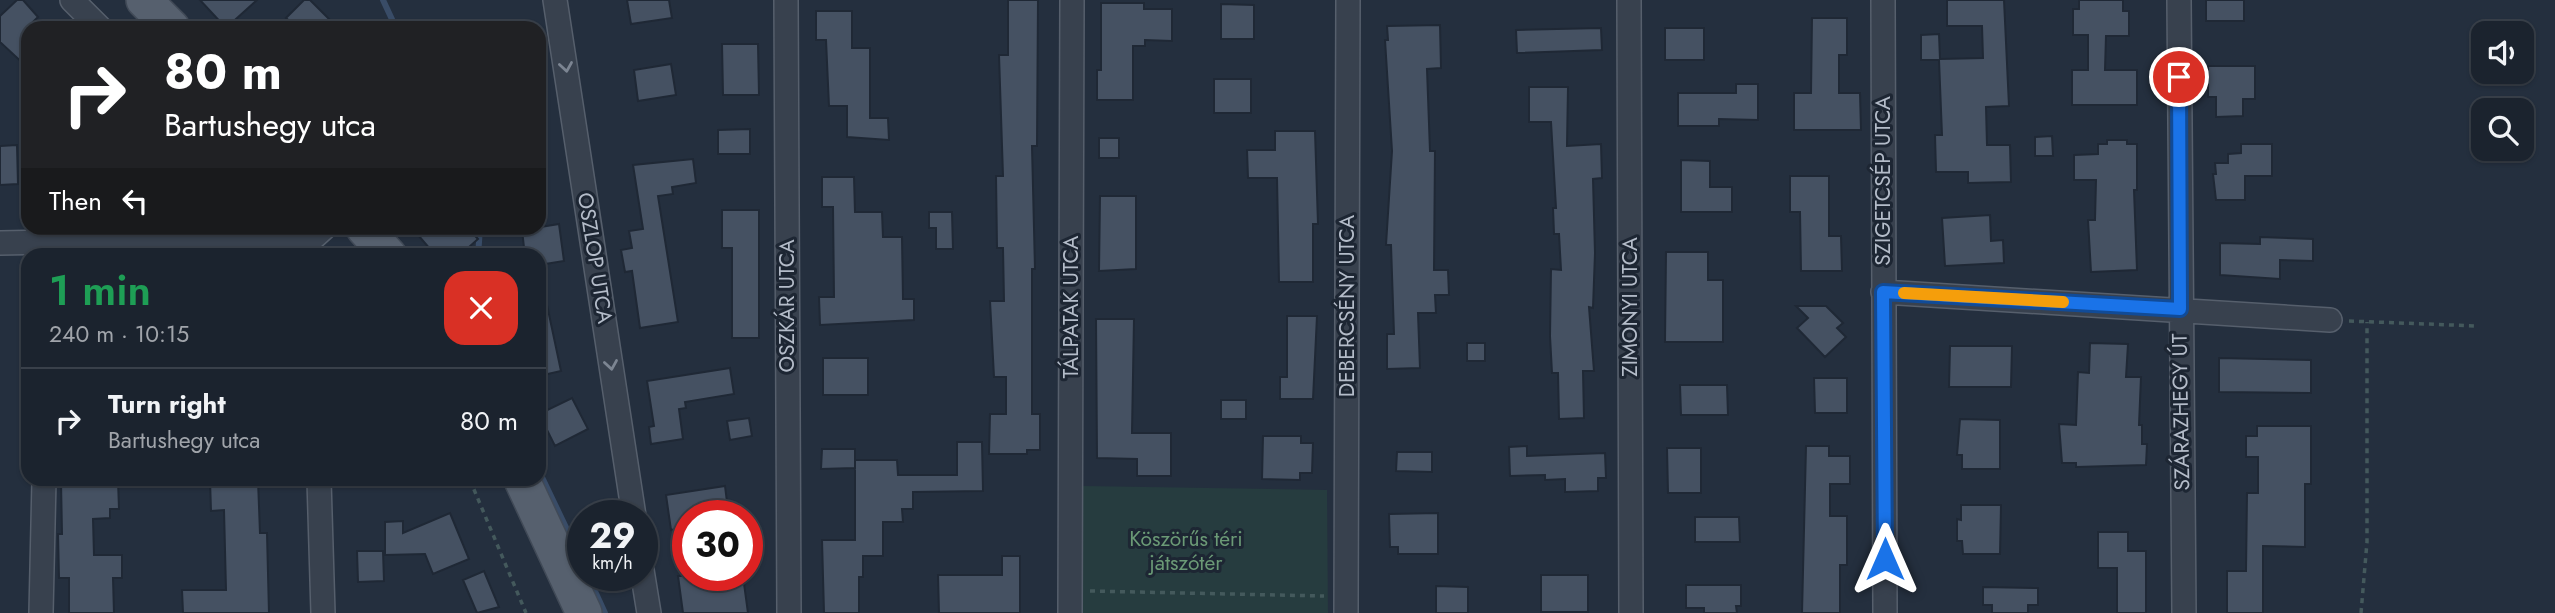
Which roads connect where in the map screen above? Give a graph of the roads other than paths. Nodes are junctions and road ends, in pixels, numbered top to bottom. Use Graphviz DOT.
graph roads {
  1 [pos="72,0"];
  2 [pos="144,0"];
  3 [pos="555,0"];
  4 [pos="786,0"];
  5 [pos="1072,0"];
  6 [pos="1348,0"];
  7 [pos="1629,0"];
  8 [pos="1883,0"];
  9 [pos="2179,0"];
  10 [pos="93,21"];
  11 [pos="165,21"];
  12 [pos="314,237"];
  13 [pos="0,243"];
  14 [pos="42,248"];
  15 [pos="72,248"];
  16 [pos="1883,292"];
  17 [pos="2180,309"];
  18 [pos="2330,320"];
  19 [pos="44,486"];
  20 [pos="320,486"];
  21 [pos="525,486"];
  22 [pos="632,500"];
  23 [pos="645,591"];
  24 [pos="1070,602"];
  25 [pos="1346,605"];
  26 [pos="41,613"];
  27 [pos="323,613"];
  28 [pos="584,613"];
  29 [pos="649,613"];
  30 [pos="789,613"];
  31 [pos="1631,613"];
  32 [pos="1885,613"];
  33 [pos="2183,613"];
  1 -- 10 [label="street"];
  2 -- 11 [label="main road"];
  3 -- 22 [label="street, OSZLOP UTCA, one-way"];
  4 -- 30 [label="street, OSZKÁR UTCA"];
  5 -- 24 [label="street, TÁLPATAK UTCA"];
  6 -- 25 [label="street, DEBERCSÉNY UTCA"];
  7 -- 31 [label="street, ZIMONYI UTCA"];
  8 -- 16 [label="street, SZIGETCSÉP UTCA"];
  9 -- 17 [label="street, SZÁRAZHEGY ÚT"];
  12 -- 15 [label="street"];
  13 -- 14 [label="street"];
  16 -- 17 [label="street"];
  16 -- 32 [label="street, SZIGETCSÉP UTCA"];
  17 -- 18 [label="street"];
  17 -- 33 [label="street, SZÁRAZHEGY ÚT"];
  19 -- 26 [label="street"];
  20 -- 27 [label="street"];
  21 -- 28 [label="main road"];
  23 -- 29 [label="street"];
}
